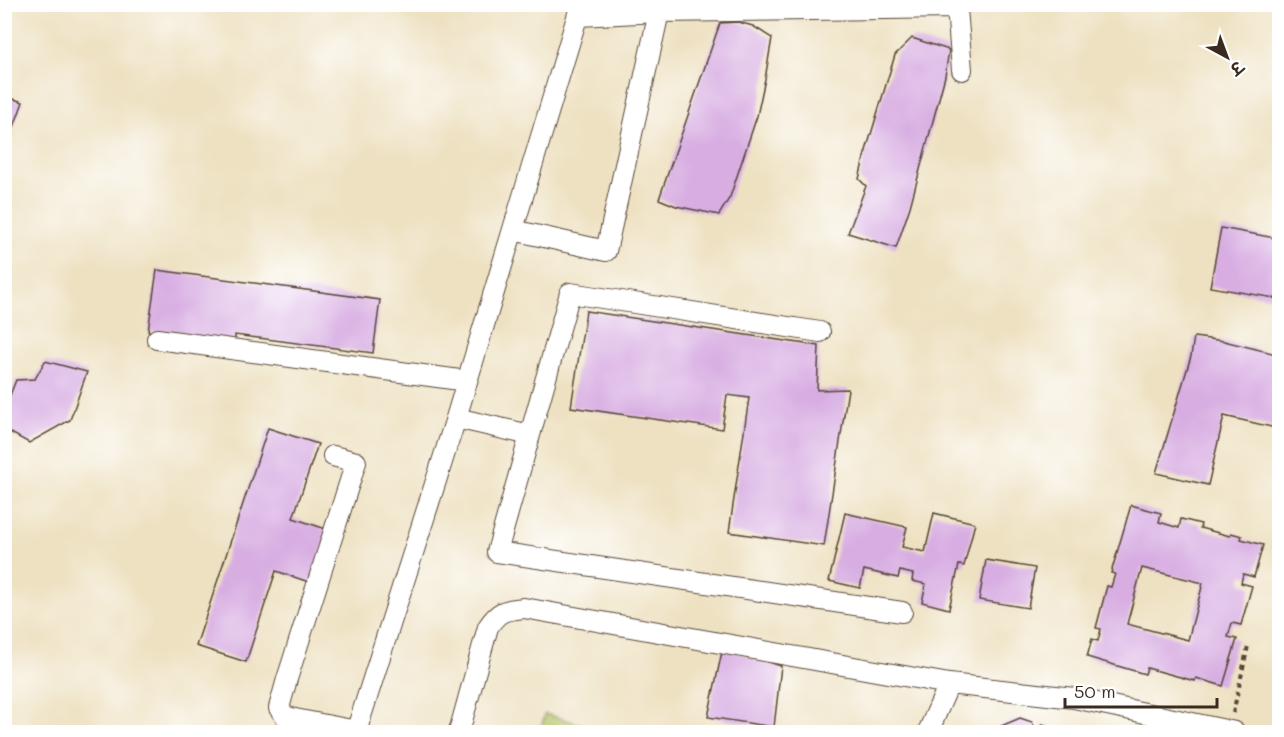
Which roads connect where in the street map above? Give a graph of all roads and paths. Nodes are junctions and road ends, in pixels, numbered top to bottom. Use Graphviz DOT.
graph roads {
  1 [pos="579,10"];
  2 [pos="659,12"];
  3 [pos="962,70"];
  4 [pos="513,230"];
  5 [pos="820,332"];
  6 [pos="157,339"];
  7 [pos="467,381"];
  8 [pos="456,418"];
  9 [pos="530,435"];
  10 [pos="333,456"];
  11 [pos="902,612"];
  12 [pos="1248,646"];
  13 [pos="949,684"];
  14 [pos="356,732"];
  15 [pos="459,732"];
  16 [pos="928,732"];
  17 [pos="1232,732"];
  1 -- 2 [label="street"];
  1 -- 4 [label="street"];
  2 -- 3 [label="street"];
  2 -- 4 [label="street"];
  4 -- 7 [label="street"];
  5 -- 9 [label="street"];
  6 -- 7 [label="street"];
  7 -- 8 [label="street"];
  8 -- 9 [label="street"];
  8 -- 14 [label="street"];
  9 -- 11 [label="street"];
  10 -- 14 [label="street"];
  12 -- 17 [label="path"];
  13 -- 15 [label="street"];
  13 -- 16 [label="street"];
  13 -- 17 [label="street"];
}
